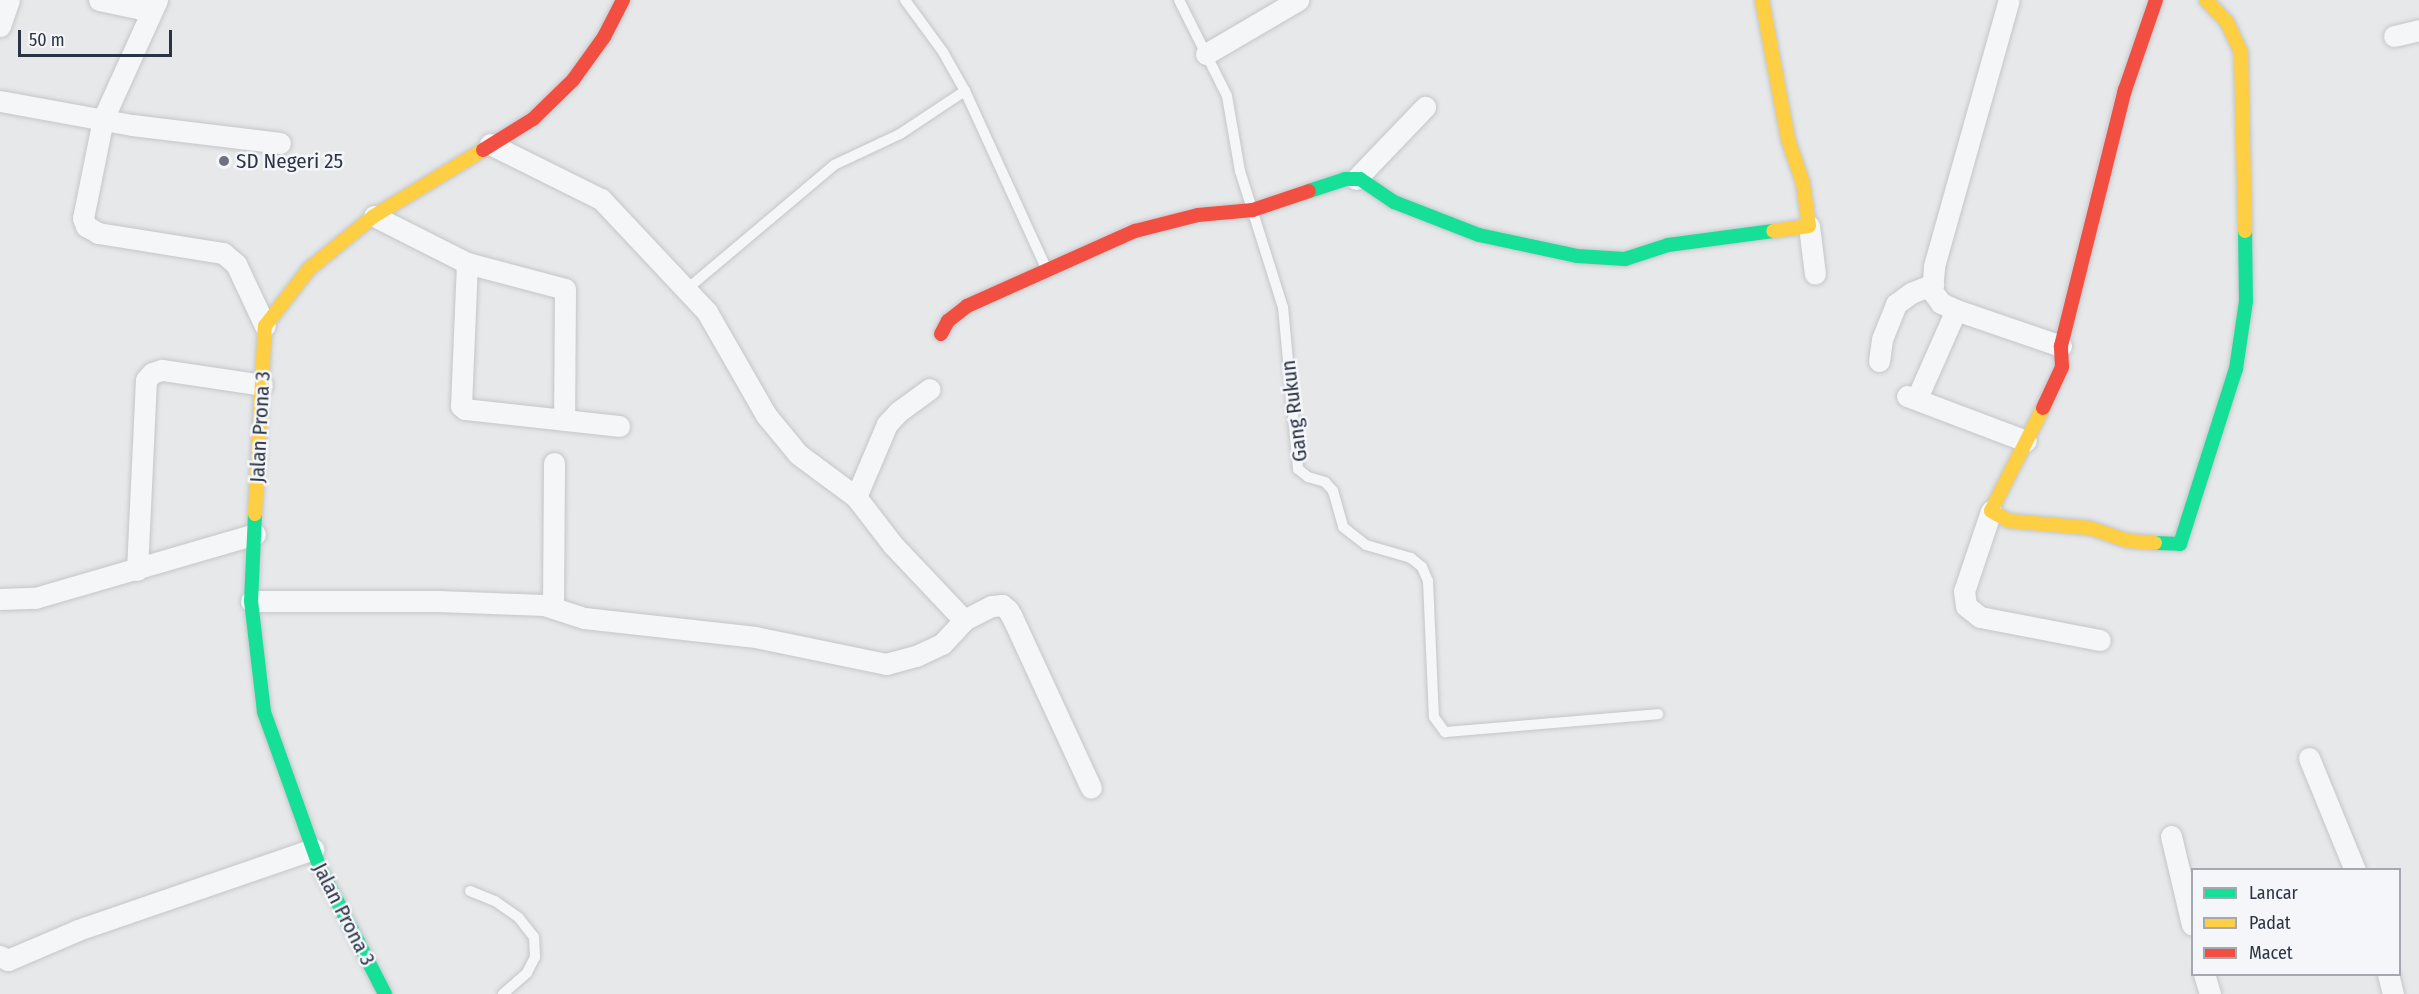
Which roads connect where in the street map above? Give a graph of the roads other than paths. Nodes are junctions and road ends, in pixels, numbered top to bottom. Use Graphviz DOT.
graph roads {
  1 [pos="99,0"];
  2 [pos="623,0"];
  3 [pos="905,0"];
  4 [pos="1179,0"];
  5 [pos="1298,0"];
  6 [pos="1762,0"];
  7 [pos="2009,0"];
  8 [pos="2156,0"];
  9 [pos="2206,0"];
  10 [pos="154,6"];
  11 [pos="2419,30"];
  12 [pos="2394,36"];
  13 [pos="1206,54"];
  14 [pos="965,91"];
  15 [pos="0,101"];
  16 [pos="1425,107"];
  17 [pos="103,119"];
  18 [pos="280,143"];
  19 [pos="490,144"];
  20 [pos="1356,179"];
  21 [pos="1252,210"];
  22 [pos="374,216"];
  23 [pos="1809,226"];
  24 [pos="467,263"];
  25 [pos="1048,272"];
  26 [pos="1815,274"];
  27 [pos="1933,284"];
  28 [pos="687,289"];
  29 [pos="1956,310"];
  30 [pos="266,326"];
  31 [pos="941,334"];
  32 [pos="2061,346"];
  33 [pos="1879,361"];
  34 [pos="262,385"];
  35 [pos="930,388"];
  36 [pos="564,420"];
  37 [pos="619,426"];
  38 [pos="2026,441"];
  39 [pos="554,463"];
  40 [pos="856,497"];
  41 [pos="1992,511"];
  42 [pos="255,534"];
  43 [pos="137,570"];
  44 [pos="0,599"];
  45 [pos="251,601"];
  46 [pos="553,608"];
  47 [pos="964,620"];
  48 [pos="2100,640"];
  49 [pos="1658,714"];
  50 [pos="2309,758"];
  51 [pos="1091,788"];
  52 [pos="2171,836"];
  53 [pos="313,849"];
  54 [pos="2354,868"];
  55 [pos="470,891"];
  56 [pos="2191,917"];
  57 [pos="0,956"];
  58 [pos="2204,976"];
  59 [pos="2388,976"];
  60 [pos="385,994"];
  61 [pos="503,994"];
  62 [pos="2210,994"];
  63 [pos="2393,994"];
  1 -- 10 [label="street"];
  2 -- 19 [label="street"];
  3 -- 14 [label="lane"];
  4 -- 13 [label="lane, Gang Rukun"];
  5 -- 13 [label="street"];
  6 -- 23 [label="street"];
  7 -- 27 [label="street"];
  8 -- 32 [label="street"];
  9 -- 41 [label="street"];
  10 -- 17 [label="street"];
  11 -- 12 [label="street"];
  13 -- 21 [label="lane, Gang Rukun"];
  14 -- 25 [label="lane"];
  14 -- 28 [label="lane"];
  15 -- 17 [label="street"];
  16 -- 20 [label="street"];
  17 -- 18 [label="street"];
  17 -- 30 [label="street"];
  19 -- 22 [label="street"];
  19 -- 28 [label="street"];
  20 -- 21 [label="street"];
  20 -- 23 [label="street"];
  21 -- 25 [label="street"];
  21 -- 49 [label="lane, Gang Rukun"];
  22 -- 24 [label="street"];
  22 -- 30 [label="street"];
  23 -- 26 [label="street"];
  24 -- 36 [label="street"];
  24 -- 36 [label="street"];
  25 -- 31 [label="street"];
  27 -- 29 [label="street"];
  27 -- 33 [label="street"];
  28 -- 40 [label="street"];
  29 -- 32 [label="street"];
  29 -- 38 [label="street"];
  30 -- 34 [label="street, Jalan Prona 3"];
  32 -- 38 [label="street"];
  34 -- 42 [label="street, Jalan Prona 3"];
  34 -- 43 [label="street"];
  35 -- 40 [label="street"];
  36 -- 37 [label="street"];
  38 -- 41 [label="street"];
  39 -- 46 [label="street"];
  40 -- 47 [label="street"];
  41 -- 48 [label="street"];
  42 -- 43 [label="street"];
  42 -- 45 [label="street, Jalan Prona 3"];
  43 -- 44 [label="street"];
  45 -- 46 [label="street"];
  45 -- 53 [label="street, Jalan Prona 3"];
  46 -- 47 [label="street"];
  47 -- 51 [label="street"];
  50 -- 54 [label="street"];
  52 -- 56 [label="street"];
  53 -- 57 [label="street"];
  53 -- 60 [label="street, Jalan Prona 3"];
  55 -- 61 [label="lane"];
  58 -- 62 [label="street"];
  59 -- 63 [label="street"];
}
